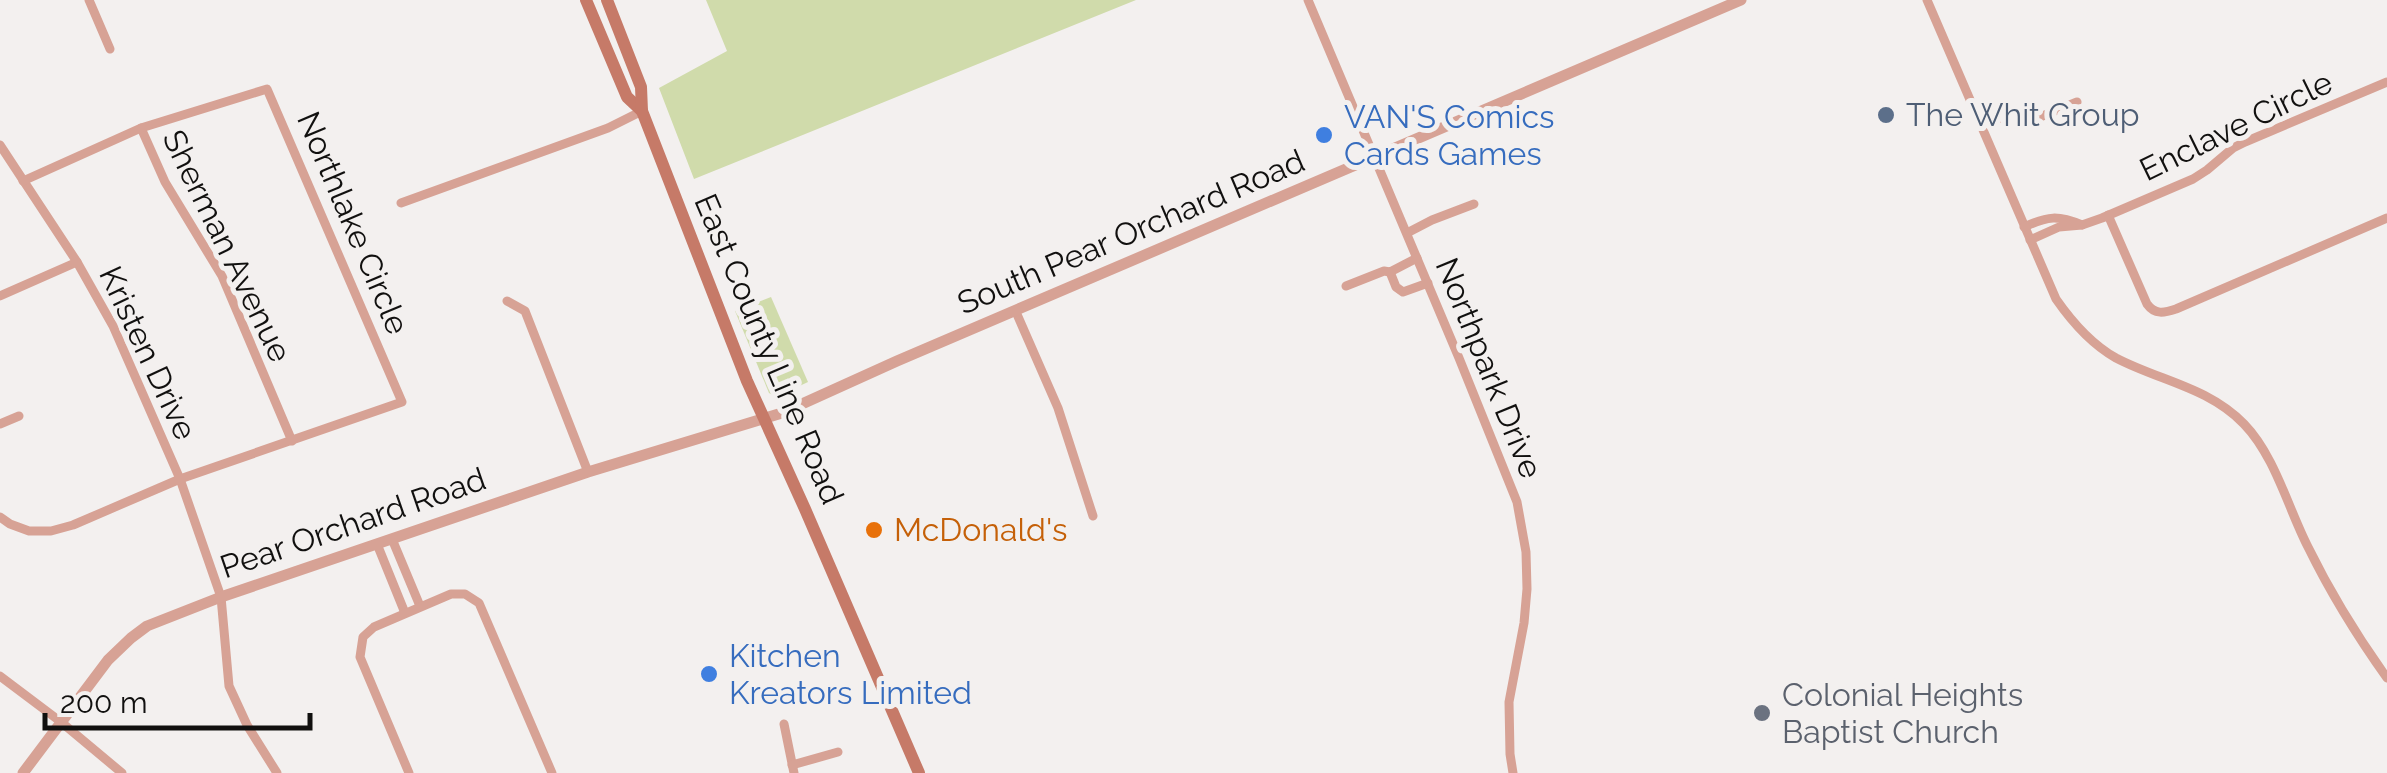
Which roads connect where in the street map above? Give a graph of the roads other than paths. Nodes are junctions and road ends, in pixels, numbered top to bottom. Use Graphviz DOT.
graph roads {
  1 [pos="103,0"];
  2 [pos="586,0"];
  3 [pos="606,0"];
  4 [pos="1308,0"];
  5 [pos="1741,0"];
  6 [pos="1927,0"];
  7 [pos="90,2"];
  8 [pos="1713,6"];
  9 [pos="110,49"];
  10 [pos="2387,82"];
  11 [pos="2078,102"];
  12 [pos="642,111"];
  13 [pos="1978,120"];
  14 [pos="141,128"];
  15 [pos="0,145"];
  16 [pos="1375,158"];
  17 [pos="23,181"];
  18 [pos="401,203"];
  19 [pos="1474,204"];
  20 [pos="2108,216"];
  21 [pos="2387,218"];
  22 [pos="2062,221"];
  23 [pos="2024,227"];
  24 [pos="1406,233"];
  25 [pos="2030,240"];
  26 [pos="1417,258"];
  27 [pos="77,262"];
  28 [pos="1390,272"];
  29 [pos="1428,283"];
  30 [pos="1346,286"];
  31 [pos="0,296"];
  32 [pos="507,301"];
  33 [pos="1016,312"];
  34 [pos="19,416"];
  35 [pos="764,418"];
  36 [pos="0,424"];
  37 [pos="292,441"];
  38 [pos="588,472"];
  39 [pos="180,479"];
  40 [pos="1093,516"];
  41 [pos="0,517"];
  42 [pos="392,538"];
  43 [pos="377,544"];
  44 [pos="220,597"];
  45 [pos="420,606"];
  46 [pos="405,613"];
  47 [pos="0,676"];
  48 [pos="2387,678"];
  49 [pos="61,722"];
  50 [pos="784,724"];
  51 [pos="838,752"];
  52 [pos="793,769"];
  53 [pos="22,773"];
  54 [pos="122,773"];
  55 [pos="277,773"];
  56 [pos="409,773"];
  57 [pos="552,773"];
  58 [pos="918,773"];
  59 [pos="1513,773"];
  1 -- 7 [label="street"];
  2 -- 12 [label="main road, East County Line Road"];
  3 -- 12 [label="main road, East County Line Road"];
  4 -- 16 [label="street, Northpark Drive"];
  5 -- 8 [label="street, South Pear Orchard Road"];
  6 -- 13 [label="street"];
  7 -- 9 [label="street"];
  8 -- 16 [label="street, South Pear Orchard Road"];
  10 -- 20 [label="street, Enclave Circle"];
  11 -- 13 [label="street"];
  12 -- 18 [label="street"];
  12 -- 35 [label="main road, East County Line Road"];
  13 -- 23 [label="street"];
  14 -- 17 [label="street, Northlake Circle"];
  14 -- 37 [label="street, Sherman Avenue"];
  14 -- 37 [label="street, Northlake Circle"];
  15 -- 17 [label="street, Kristen Drive"];
  16 -- 24 [label="street, Northpark Drive"];
  16 -- 33 [label="street, South Pear Orchard Road"];
  17 -- 27 [label="street, Kristen Drive"];
  19 -- 24 [label="street"];
  20 -- 21 [label="street"];
  20 -- 22 [label="street, Enclave Circle"];
  22 -- 23 [label="street, Enclave Circle"];
  22 -- 25 [label="street, Enclave Circle"];
  23 -- 25 [label="street"];
  24 -- 26 [label="street, Northpark Drive"];
  25 -- 48 [label="street"];
  26 -- 28 [label="street"];
  26 -- 29 [label="street, Northpark Drive"];
  27 -- 31 [label="street"];
  27 -- 39 [label="street, Kristen Drive"];
  28 -- 29 [label="street"];
  28 -- 30 [label="street"];
  29 -- 59 [label="street, Northpark Drive"];
  32 -- 38 [label="street"];
  33 -- 35 [label="street, South Pear Orchard Road"];
  33 -- 40 [label="street"];
  34 -- 36 [label="street"];
  35 -- 38 [label="street, Pear Orchard Road"];
  35 -- 58 [label="main road, East County Line Road"];
  37 -- 39 [label="street, Northlake Circle"];
  38 -- 42 [label="street, Pear Orchard Road"];
  39 -- 41 [label="street, Northlake Circle"];
  39 -- 44 [label="street, Kristen Drive"];
  42 -- 43 [label="street, Pear Orchard Road"];
  42 -- 45 [label="street"];
  43 -- 44 [label="street, Pear Orchard Road"];
  43 -- 46 [label="street"];
  44 -- 49 [label="street, Pear Orchard Road"];
  44 -- 55 [label="street, Kristen Drive"];
  45 -- 46 [label="street"];
  45 -- 57 [label="street"];
  46 -- 56 [label="street"];
  47 -- 49 [label="street"];
  49 -- 53 [label="street, Pear Orchard Road"];
  49 -- 54 [label="street"];
  50 -- 52 [label="street"];
  51 -- 52 [label="street"];
}
